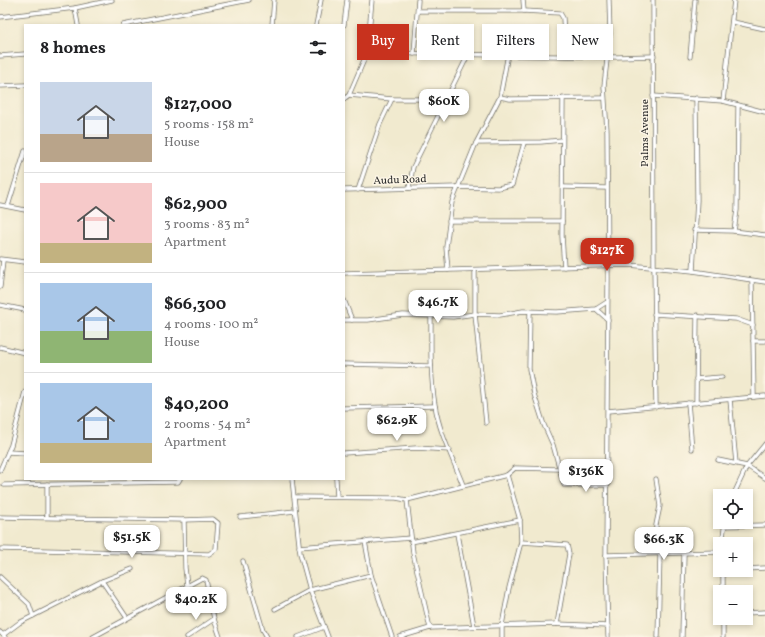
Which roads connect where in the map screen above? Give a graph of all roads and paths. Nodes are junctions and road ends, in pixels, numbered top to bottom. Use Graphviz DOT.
graph roads {
  1 [pos="112,0"];
  2 [pos="249,0"];
  3 [pos="274,0"];
  4 [pos="321,0"];
  5 [pos="347,0"];
  6 [pos="372,0"];
  7 [pos="418,0"];
  8 [pos="523,0"];
  9 [pos="609,0"];
  10 [pos="654,0"];
  11 [pos="695,0"];
  12 [pos="734,0"];
  13 [pos="75,8"];
  14 [pos="418,11"];
  15 [pos="524,11"];
  16 [pos="0,17"];
  17 [pos="733,22"];
  18 [pos="78,24"];
  19 [pos="128,24"];
  20 [pos="272,24"];
  21 [pos="316,24"];
  22 [pos="344,24"];
  23 [pos="370,24"];
  24 [pos="563,24"];
  25 [pos="610,24"];
  26 [pos="765,29"];
  27 [pos="24,54"];
  28 [pos="409,54"];
  29 [pos="414,54"];
  30 [pos="417,54"];
  31 [pos="0,56"];
  32 [pos="654,56"];
  33 [pos="613,57"];
  34 [pos="690,57"];
  35 [pos="364,60"];
  36 [pos="466,60"];
  37 [pos="507,60"];
  38 [pos="607,60"];
  39 [pos="24,84"];
  40 [pos="0,86"];
  41 [pos="349,95"];
  42 [pos="653,96"];
  43 [pos="500,97"];
  44 [pos="563,97"];
  45 [pos="345,98"];
  46 [pos="604,98"];
  47 [pos="696,98"];
  48 [pos="392,99"];
  49 [pos="446,99"];
  50 [pos="723,101"];
  51 [pos="738,105"];
  52 [pos="765,106"];
  53 [pos="765,112"];
  54 [pos="562,140"];
  55 [pos="476,143"];
  56 [pos="524,143"];
  57 [pos="24,155"];
  58 [pos="457,187"];
  59 [pos="563,187"];
  60 [pos="409,188"];
  61 [pos="606,188"];
  62 [pos="345,190"];
  63 [pos="358,190"];
  64 [pos="0,205"];
  65 [pos="8,206"];
  66 [pos="24,210"];
  67 [pos="449,221"];
  68 [pos="562,221"];
  69 [pos="694,230"];
  70 [pos="734,231"];
  71 [pos="765,235"];
  72 [pos="2,260"];
  73 [pos="24,262"];
  74 [pos="608,264"];
  75 [pos="654,266"];
  76 [pos="564,267"];
  77 [pos="448,270"];
  78 [pos="475,270"];
  79 [pos="693,271"];
  80 [pos="345,273"];
  81 [pos="752,281"];
  82 [pos="765,282"];
  83 [pos="0,287"];
  84 [pos="345,302"];
  85 [pos="607,302"];
  86 [pos="0,305"];
  87 [pos="596,309"];
  88 [pos="24,310"];
  89 [pos="530,311"];
  90 [pos="475,314"];
  91 [pos="654,314"];
  92 [pos="696,315"];
  93 [pos="431,316"];
  94 [pos="345,320"];
  95 [pos="352,320"];
  96 [pos="608,320"];
  97 [pos="753,325"];
  98 [pos="753,341"];
  99 [pos="765,341"];
  100 [pos="0,347"];
  101 [pos="24,353"];
  102 [pos="345,364"];
  103 [pos="431,366"];
  104 [pos="722,377"];
  105 [pos="696,379"];
  106 [pos="24,396"];
  107 [pos="765,396"];
  108 [pos="754,398"];
  109 [pos="730,400"];
  110 [pos="688,403"];
  111 [pos="696,403"];
  112 [pos="435,406"];
  113 [pos="656,407"];
  114 [pos="345,408"];
  115 [pos="608,411"];
  116 [pos="486,423"];
  117 [pos="765,444"];
  118 [pos="692,449"];
  119 [pos="450,450"];
  120 [pos="8,452"];
  121 [pos="24,452"];
  122 [pos="345,453"];
  123 [pos="718,460"];
  124 [pos="736,463"];
  125 [pos="748,466"];
  126 [pos="0,470"];
  127 [pos="558,470"];
  128 [pos="507,474"];
  129 [pos="765,478"];
  130 [pos="656,479"];
  131 [pos="179,480"];
  132 [pos="292,480"];
  133 [pos="336,480"];
  134 [pos="47,484"];
  135 [pos="4,485"];
  136 [pos="463,485"];
  137 [pos="608,485"];
  138 [pos="736,489"];
  139 [pos="294,497"];
  140 [pos="337,497"];
  141 [pos="407,500"];
  142 [pos="295,511"];
  143 [pos="0,517"];
  144 [pos="47,517"];
  145 [pos="240,517"];
  146 [pos="184,520"];
  147 [pos="520,520"];
  148 [pos="753,525"];
  149 [pos="765,525"];
  150 [pos="457,534"];
  151 [pos="411,540"];
  152 [pos="365,541"];
  153 [pos="521,542"];
  154 [pos="299,546"];
  155 [pos="1,549"];
  156 [pos="713,552"];
  157 [pos="185,553"];
  158 [pos="658,553"];
  159 [pos="684,553"];
  160 [pos="606,555"];
  161 [pos="243,561"];
  162 [pos="753,568"];
  163 [pos="765,568"];
  164 [pos="132,569"];
  165 [pos="371,575"];
  166 [pos="0,577"];
  167 [pos="102,581"];
  168 [pos="187,585"];
  169 [pos="310,590"];
  170 [pos="274,609"];
  171 [pos="765,612"];
  172 [pos="753,613"];
  173 [pos="32,616"];
  174 [pos="128,618"];
  175 [pos="214,619"];
  176 [pos="557,624"];
  177 [pos="502,625"];
  178 [pos="724,625"];
  179 [pos="474,626"];
  180 [pos="608,626"];
  181 [pos="324,627"];
  182 [pos="430,628"];
  183 [pos="3,635"];
  184 [pos="93,637"];
  185 [pos="186,637"];
  186 [pos="220,637"];
  187 [pos="267,637"];
  188 [pos="298,637"];
  189 [pos="328,637"];
  190 [pos="392,637"];
  191 [pos="400,637"];
  192 [pos="502,637"];
  193 [pos="608,637"];
  194 [pos="658,637"];
  195 [pos="682,637"];
  196 [pos="723,637"];
  1 -- 13 [label="street"];
  2 -- 19 [label="street"];
  3 -- 20 [label="street"];
  4 -- 21 [label="street"];
  5 -- 22 [label="street"];
  6 -- 23 [label="street"];
  7 -- 14 [label="street"];
  8 -- 15 [label="street"];
  9 -- 25 [label="street"];
  10 -- 32 [label="street, Palms Avenue"];
  11 -- 34 [label="street"];
  12 -- 17 [label="street"];
  13 -- 16 [label="street"];
  13 -- 18 [label="street"];
  14 -- 15 [label="street"];
  14 -- 29 [label="street"];
  15 -- 24 [label="street"];
  17 -- 26 [label="street"];
  17 -- 50 [label="street"];
  27 -- 31 [label="street"];
  28 -- 29 [label="street"];
  29 -- 30 [label="street"];
  32 -- 33 [label="street"];
  32 -- 42 [label="street, Palms Avenue"];
  35 -- 41 [label="street"];
  36 -- 49 [label="street"];
  37 -- 43 [label="street"];
  38 -- 46 [label="street"];
  39 -- 40 [label="street"];
  41 -- 45 [label="street"];
  41 -- 48 [label="street"];
  42 -- 47 [label="street"];
  42 -- 75 [label="street, Palms Avenue"];
  43 -- 44 [label="street"];
  43 -- 55 [label="street"];
  44 -- 46 [label="street"];
  44 -- 54 [label="street"];
  46 -- 61 [label="street"];
  47 -- 50 [label="street"];
  47 -- 69 [label="street"];
  48 -- 49 [label="street"];
  48 -- 63 [label="street"];
  49 -- 60 [label="street"];
  50 -- 51 [label="street"];
  51 -- 53 [label="street"];
  51 -- 70 [label="street"];
  52 -- 53 [label="street"];
  54 -- 56 [label="street"];
  54 -- 59 [label="street"];
  55 -- 56 [label="street"];
  55 -- 58 [label="street"];
  56 -- 58 [label="street, Audu Road"];
  57 -- 65 [label="street"];
  58 -- 60 [label="street, Audu Road"];
  58 -- 67 [label="street"];
  59 -- 61 [label="street"];
  59 -- 68 [label="street"];
  60 -- 63 [label="street, Audu Road"];
  61 -- 74 [label="street"];
  62 -- 63 [label="street, Audu Road"];
  64 -- 65 [label="street"];
  65 -- 66 [label="street"];
  67 -- 68 [label="street"];
  67 -- 77 [label="street"];
  68 -- 76 [label="street"];
  69 -- 70 [label="street"];
  69 -- 79 [label="street"];
  70 -- 71 [label="street"];
  72 -- 73 [label="street"];
  72 -- 83 [label="street"];
  74 -- 75 [label="street"];
  74 -- 76 [label="street"];
  74 -- 85 [label="street"];
  75 -- 79 [label="street"];
  75 -- 91 [label="street, Palms Avenue"];
  76 -- 78 [label="street"];
  77 -- 78 [label="street"];
  77 -- 80 [label="street"];
  78 -- 90 [label="street"];
  79 -- 81 [label="street"];
  81 -- 82 [label="street"];
  81 -- 97 [label="street"];
  84 -- 95 [label="street"];
  85 -- 87 [label="street"];
  85 -- 96 [label="street"];
  86 -- 88 [label="street"];
  87 -- 89 [label="street"];
  87 -- 96 [label="street"];
  89 -- 90 [label="street"];
  89 -- 127 [label="street"];
  90 -- 93 [label="street"];
  90 -- 116 [label="street"];
  91 -- 92 [label="street"];
  91 -- 113 [label="street, Palms Avenue"];
  92 -- 97 [label="street"];
  92 -- 105 [label="street"];
  93 -- 95 [label="street"];
  93 -- 103 [label="street"];
  94 -- 95 [label="street"];
  96 -- 115 [label="street"];
  97 -- 98 [label="street"];
  98 -- 99 [label="street"];
  98 -- 108 [label="street"];
  100 -- 101 [label="street"];
  102 -- 103 [label="street"];
  103 -- 112 [label="street"];
  104 -- 105 [label="street"];
  105 -- 111 [label="street"];
  106 -- 120 [label="street"];
  107 -- 108 [label="street"];
  108 -- 109 [label="street"];
  109 -- 111 [label="street"];
  109 -- 124 [label="street"];
  110 -- 111 [label="street"];
  110 -- 113 [label="street"];
  110 -- 118 [label="street"];
  112 -- 114 [label="street"];
  112 -- 119 [label="street"];
  113 -- 115 [label="street"];
  115 -- 137 [label="street"];
  117 -- 125 [label="street"];
  119 -- 122 [label="street"];
  119 -- 136 [label="street"];
  120 -- 121 [label="street"];
  120 -- 126 [label="street"];
  123 -- 124 [label="street"];
  124 -- 125 [label="street"];
  125 -- 129 [label="street"];
  125 -- 138 [label="street"];
  127 -- 128 [label="street"];
  127 -- 137 [label="street"];
  128 -- 136 [label="street"];
  128 -- 147 [label="street"];
  130 -- 158 [label="street"];
  131 -- 134 [label="street"];
  132 -- 139 [label="street"];
  133 -- 140 [label="street"];
  134 -- 135 [label="street"];
  134 -- 144 [label="street"];
  136 -- 141 [label="street"];
  137 -- 160 [label="street"];
  139 -- 140 [label="street"];
  139 -- 142 [label="street"];
  140 -- 141 [label="street"];
  141 -- 151 [label="street"];
  142 -- 145 [label="street"];
  142 -- 154 [label="street"];
  143 -- 144 [label="street"];
  144 -- 146 [label="street"];
  146 -- 157 [label="street"];
  146 -- 157 [label="street"];
  147 -- 150 [label="street"];
  147 -- 153 [label="street"];
  148 -- 149 [label="street"];
  150 -- 151 [label="street"];
  150 -- 179 [label="street"];
  151 -- 152 [label="street"];
  151 -- 182 [label="street"];
  152 -- 154 [label="street"];
  152 -- 165 [label="street"];
  153 -- 176 [label="street"];
  153 -- 177 [label="street"];
  154 -- 169 [label="street"];
  155 -- 157 [label="street"];
  156 -- 159 [label="street"];
  157 -- 168 [label="street"];
  158 -- 159 [label="street"];
  158 -- 160 [label="street"];
  158 -- 194 [label="street"];
  159 -- 195 [label="street"];
  160 -- 180 [label="street"];
  161 -- 187 [label="street"];
  162 -- 163 [label="street"];
  164 -- 167 [label="street"];
  165 -- 169 [label="street"];
  165 -- 190 [label="street"];
  166 -- 173 [label="street"];
  167 -- 173 [label="street"];
  167 -- 174 [label="street"];
  168 -- 174 [label="street"];
  168 -- 175 [label="street"];
  169 -- 170 [label="street"];
  169 -- 181 [label="street"];
  171 -- 172 [label="street"];
  173 -- 183 [label="street"];
  174 -- 184 [label="street"];
  175 -- 185 [label="street"];
  175 -- 186 [label="street"];
  176 -- 177 [label="street"];
  176 -- 180 [label="street"];
  177 -- 179 [label="street"];
  177 -- 192 [label="street"];
  178 -- 196 [label="street"];
  179 -- 182 [label="street"];
  180 -- 193 [label="street"];
  181 -- 188 [label="street"];
  181 -- 189 [label="street"];
  182 -- 191 [label="street"];
}
